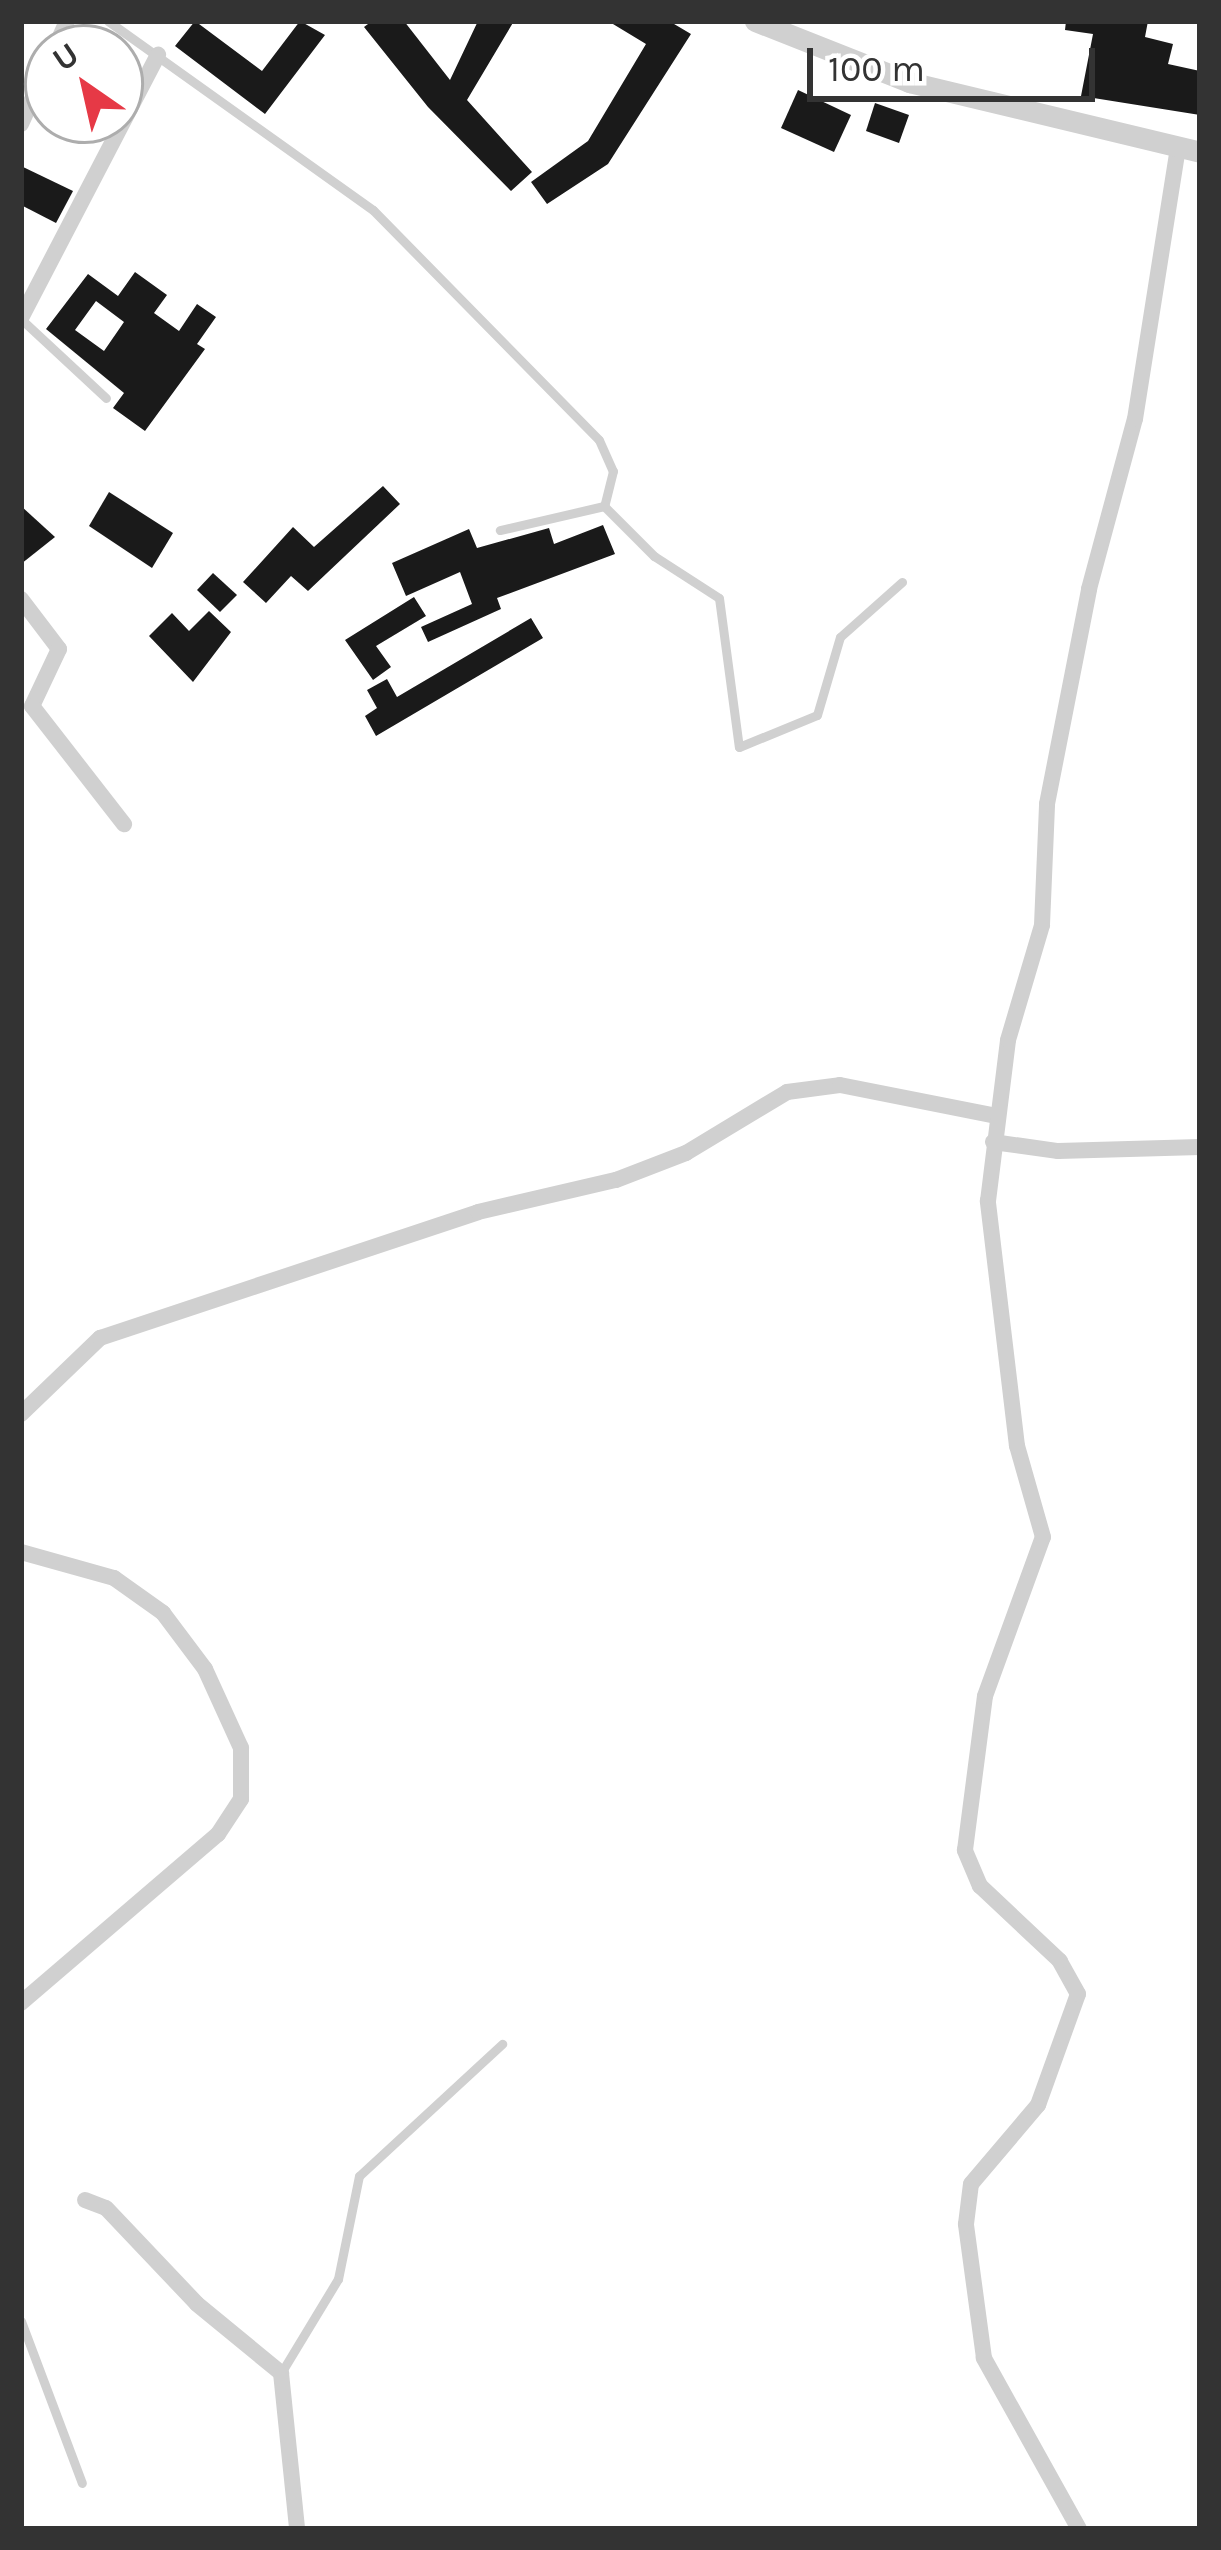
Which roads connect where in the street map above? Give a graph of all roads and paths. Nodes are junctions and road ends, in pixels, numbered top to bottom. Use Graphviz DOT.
graph roads {
  1 [pos="108,21"];
  2 [pos="755,21"];
  3 [pos="158,56"];
  4 [pos="1189,150"];
  5 [pos="21,319"];
  6 [pos="106,398"];
  7 [pos="604,506"];
  8 [pos="500,530"];
  9 [pos="902,582"];
  10 [pos="21,599"];
  11 [pos="124,824"];
  12 [pos="996,1116"];
  13 [pos="993,1142"];
  14 [pos="1200,1147"];
  15 [pos="21,1414"];
  16 [pos="21,1552"];
  17 [pos="21,2003"];
  18 [pos="502,2044"];
  19 [pos="85,2200"];
  20 [pos="21,2320"];
  21 [pos="281,2373"];
  22 [pos="82,2483"];
  23 [pos="297,2529"];
  24 [pos="1079,2529"];
  1 -- 3 [label="lane"];
  2 -- 4 [label="street"];
  3 -- 5 [label="street"];
  3 -- 7 [label="lane"];
  4 -- 12 [label="street"];
  5 -- 6 [label="lane"];
  7 -- 8 [label="lane"];
  7 -- 9 [label="lane"];
  10 -- 11 [label="street"];
  12 -- 13 [label="street"];
  12 -- 15 [label="street"];
  13 -- 14 [label="street"];
  13 -- 24 [label="street"];
  16 -- 17 [label="street"];
  18 -- 21 [label="lane"];
  19 -- 21 [label="street"];
  20 -- 22 [label="lane"];
  21 -- 23 [label="street"];
}
